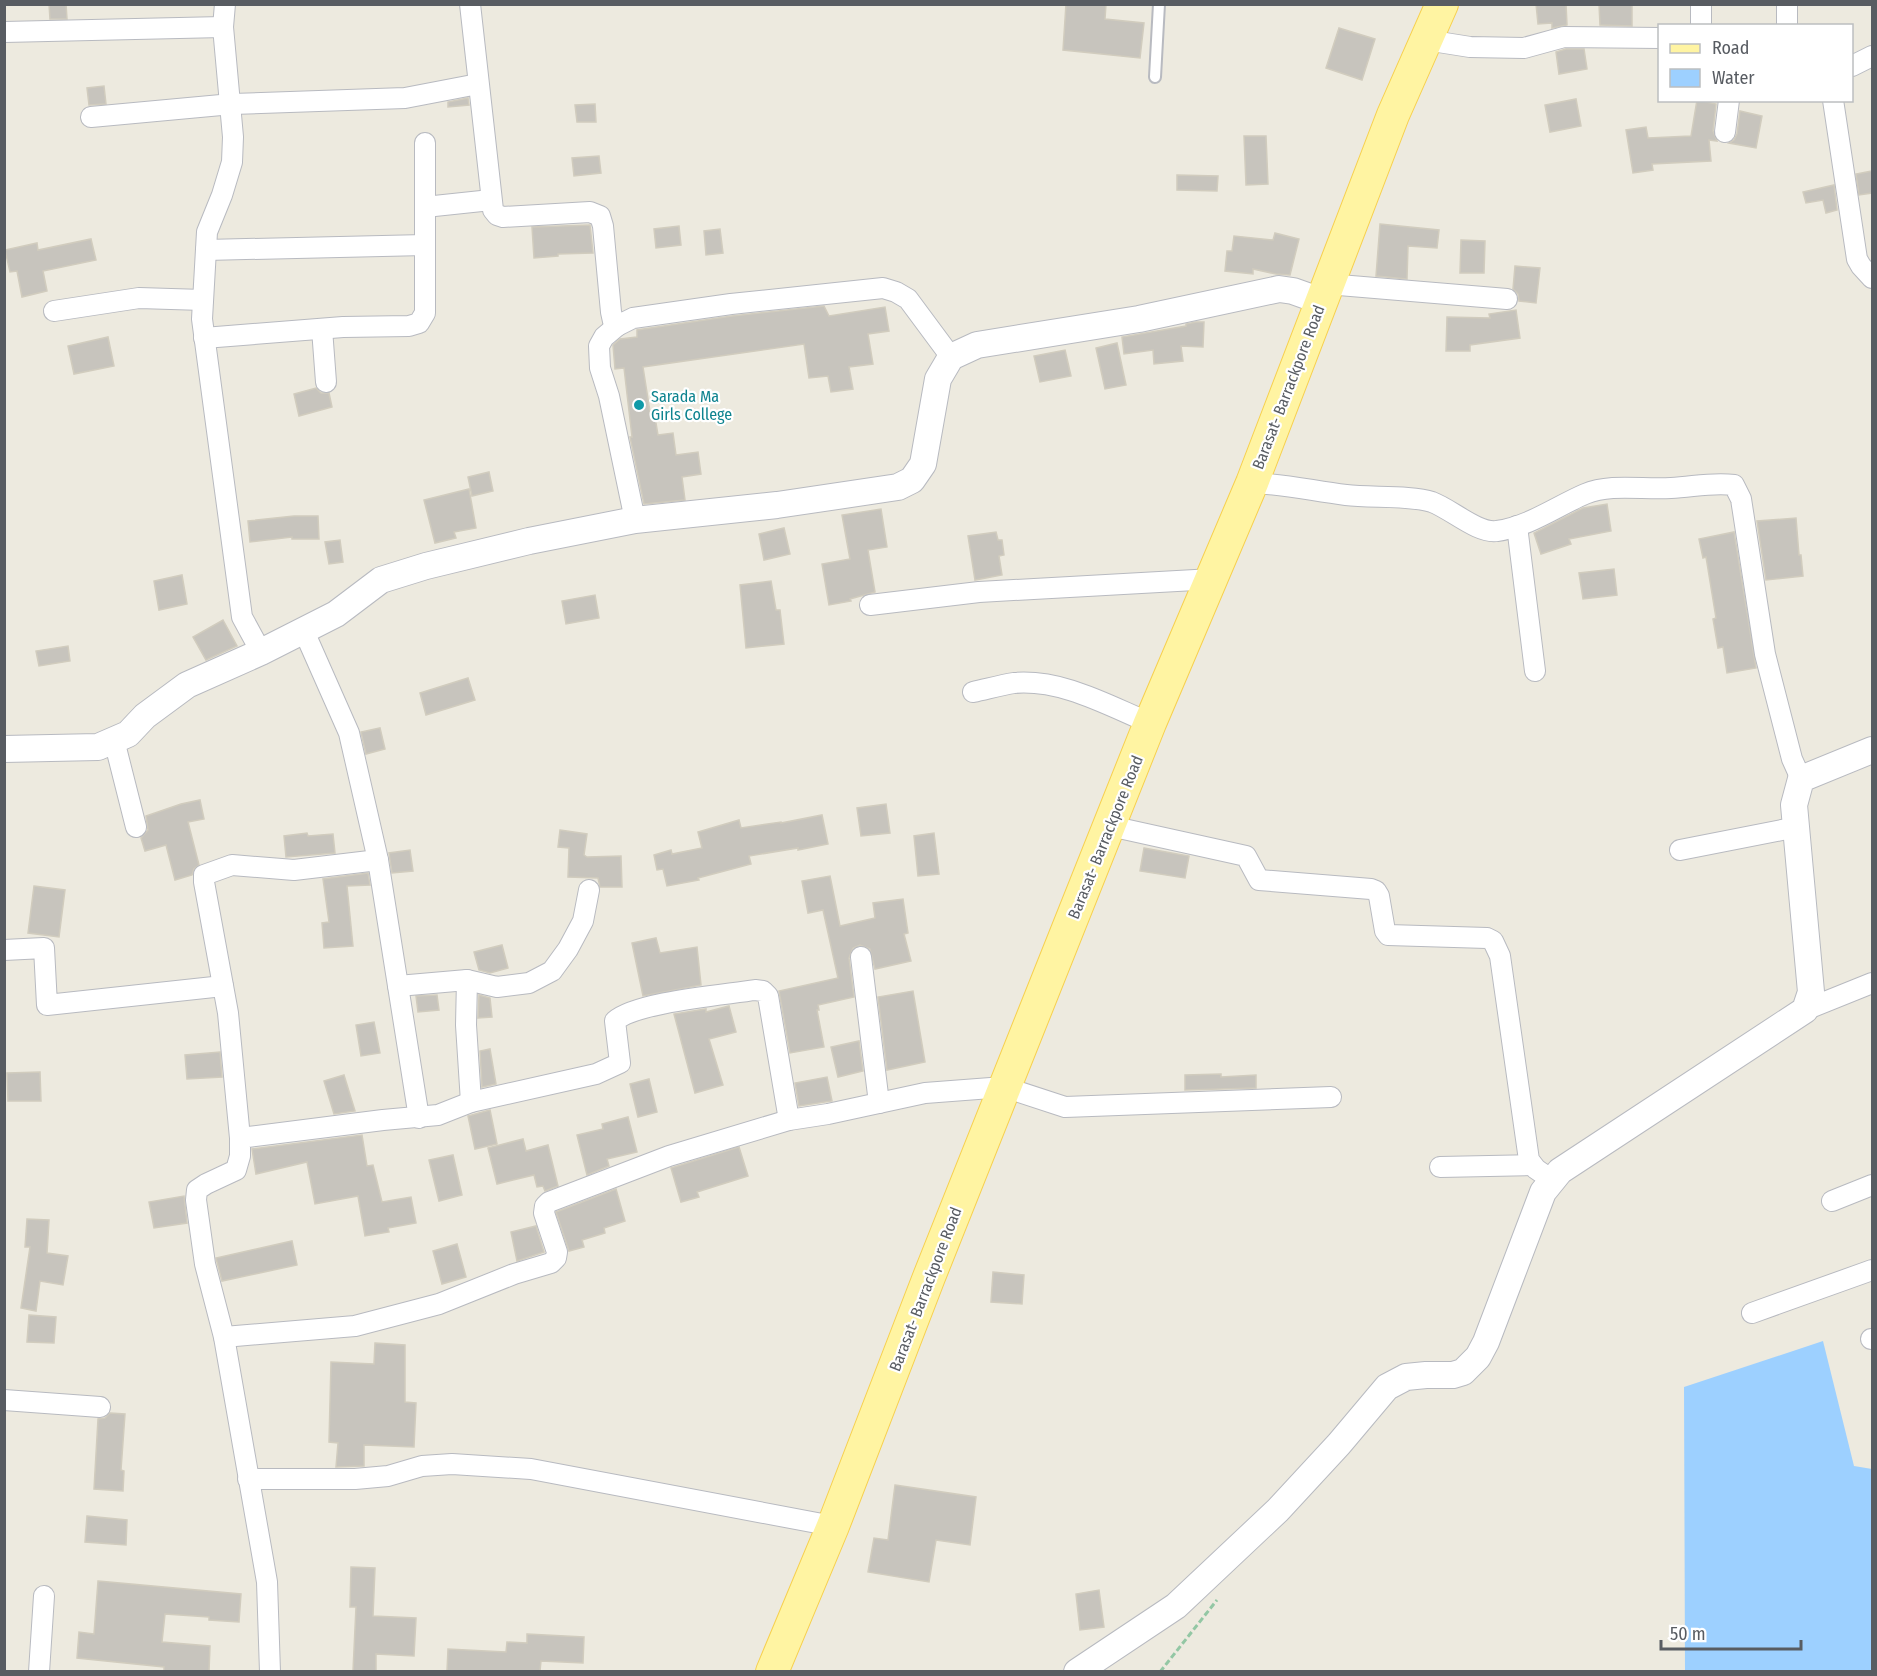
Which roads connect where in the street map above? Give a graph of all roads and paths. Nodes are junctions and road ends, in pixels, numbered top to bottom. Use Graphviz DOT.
graph roads {
  1 [pos="225,4"];
  2 [pos="470,4"];
  3 [pos="1158,4"];
  4 [pos="1442,4"];
  5 [pos="1701,4"];
  6 [pos="1787,4"];
  7 [pos="1701,24"];
  8 [pos="1787,24"];
  9 [pos="223,27"];
  10 [pos="4,32"];
  11 [pos="1658,38"];
  12 [pos="1426,40"];
  13 [pos="1872,56"];
  14 [pos="1853,65"];
  15 [pos="1155,77"];
  16 [pos="478,84"];
  17 [pos="1729,102"];
  18 [pos="1833,102"];
  19 [pos="232,104"];
  20 [pos="91,117"];
  21 [pos="1725,132"];
  22 [pos="425,143"];
  23 [pos="491,200"];
  24 [pos="425,207"];
  25 [pos="425,245"];
  26 [pos="206,250"];
  27 [pos="1869,270"];
  28 [pos="1324,292"];
  29 [pos="1508,299"];
  30 [pos="203,300"];
  31 [pos="54,311"];
  32 [pos="617,326"];
  33 [pos="322,329"];
  34 [pos="204,338"];
  35 [pos="951,357"];
  36 [pos="326,382"];
  37 [pos="1252,483"];
  38 [pos="635,520"];
  39 [pos="1517,526"];
  40 [pos="1212,579"];
  41 [pos="870,605"];
  42 [pos="303,629"];
  43 [pos="261,652"];
  44 [pos="1535,671"];
  45 [pos="974,692"];
  46 [pos="1150,723"];
  47 [pos="114,740"];
  48 [pos="4,749"];
  49 [pos="1872,750"];
  50 [pos="1801,779"];
  51 [pos="1110,826"];
  52 [pos="136,827"];
  53 [pos="1797,827"];
  54 [pos="1680,850"];
  55 [pos="378,860"];
  56 [pos="590,890"];
  57 [pos="4,950"];
  58 [pos="861,957"];
  59 [pos="467,981"];
  60 [pos="1872,983"];
  61 [pos="223,986"];
  62 [pos="398,986"];
  63 [pos="1804,1010"];
  64 [pos="1004,1087"];
  65 [pos="1331,1097"];
  66 [pos="471,1102"];
  67 [pos="879,1103"];
  68 [pos="419,1118"];
  69 [pos="789,1120"];
  70 [pos="240,1138"];
  71 [pos="1440,1167"];
  72 [pos="1542,1172"];
  73 [pos="1872,1185"];
  74 [pos="1832,1200"];
  75 [pos="1872,1270"];
  76 [pos="1752,1313"];
  77 [pos="224,1337"];
  78 [pos="4,1400"];
  79 [pos="100,1407"];
  80 [pos="248,1479"];
  81 [pos="833,1526"];
  82 [pos="44,1596"];
  83 [pos="39,1671"];
  84 [pos="270,1671"];
  85 [pos="772,1671"];
  86 [pos="1077,1671"];
  1 -- 9 [label="street"];
  2 -- 16 [label="street"];
  3 -- 15 [label="lane"];
  4 -- 12 [label="main road, Barasat- Barrackpore Road"];
  5 -- 7 [label="street"];
  6 -- 8 [label="street"];
  9 -- 10 [label="street"];
  9 -- 19 [label="street"];
  11 -- 12 [label="street"];
  12 -- 28 [label="main road, Barasat- Barrackpore Road"];
  13 -- 14 [label="street"];
  16 -- 19 [label="street"];
  16 -- 23 [label="street"];
  17 -- 21 [label="street"];
  18 -- 27 [label="street"];
  19 -- 20 [label="street"];
  19 -- 26 [label="street"];
  22 -- 24 [label="street"];
  23 -- 24 [label="street"];
  23 -- 32 [label="street"];
  24 -- 25 [label="street"];
  25 -- 26 [label="street"];
  25 -- 33 [label="street"];
  26 -- 30 [label="street"];
  28 -- 29 [label="street"];
  28 -- 35 [label="street"];
  28 -- 37 [label="main road, Barasat- Barrackpore Road"];
  30 -- 31 [label="street"];
  30 -- 34 [label="street"];
  32 -- 35 [label="street"];
  32 -- 38 [label="street"];
  33 -- 34 [label="street"];
  33 -- 36 [label="street"];
  34 -- 43 [label="street"];
  35 -- 38 [label="street"];
  37 -- 39 [label="street"];
  37 -- 40 [label="main road, Barasat- Barrackpore Road"];
  38 -- 42 [label="street"];
  39 -- 44 [label="street"];
  39 -- 50 [label="street"];
  40 -- 41 [label="street"];
  40 -- 46 [label="main road, Barasat- Barrackpore Road"];
  42 -- 43 [label="street"];
  42 -- 55 [label="street"];
  43 -- 47 [label="street"];
  45 -- 46 [label="street"];
  46 -- 51 [label="main road, Barasat- Barrackpore Road"];
  47 -- 48 [label="street"];
  47 -- 52 [label="street"];
  49 -- 50 [label="street"];
  50 -- 53 [label="street"];
  51 -- 64 [label="main road, Barasat- Barrackpore Road"];
  51 -- 72 [label="street"];
  53 -- 54 [label="street"];
  53 -- 63 [label="street"];
  55 -- 61 [label="street"];
  55 -- 62 [label="street"];
  56 -- 59 [label="street"];
  57 -- 61 [label="street"];
  58 -- 67 [label="street"];
  59 -- 62 [label="street"];
  59 -- 66 [label="street"];
  60 -- 63 [label="street"];
  61 -- 70 [label="street"];
  62 -- 68 [label="street"];
  63 -- 72 [label="street"];
  64 -- 65 [label="street"];
  64 -- 67 [label="street"];
  64 -- 81 [label="main road, Barasat- Barrackpore Road"];
  66 -- 68 [label="street"];
  66 -- 69 [label="street"];
  67 -- 69 [label="street"];
  68 -- 70 [label="street"];
  69 -- 77 [label="street"];
  70 -- 77 [label="street"];
  71 -- 72 [label="street"];
  72 -- 86 [label="street"];
  73 -- 74 [label="street"];
  75 -- 76 [label="street"];
  77 -- 80 [label="street"];
  78 -- 79 [label="street"];
  80 -- 81 [label="street"];
  80 -- 84 [label="street"];
  81 -- 85 [label="main road, Barasat- Barrackpore Road"];
  82 -- 83 [label="street"];
}
